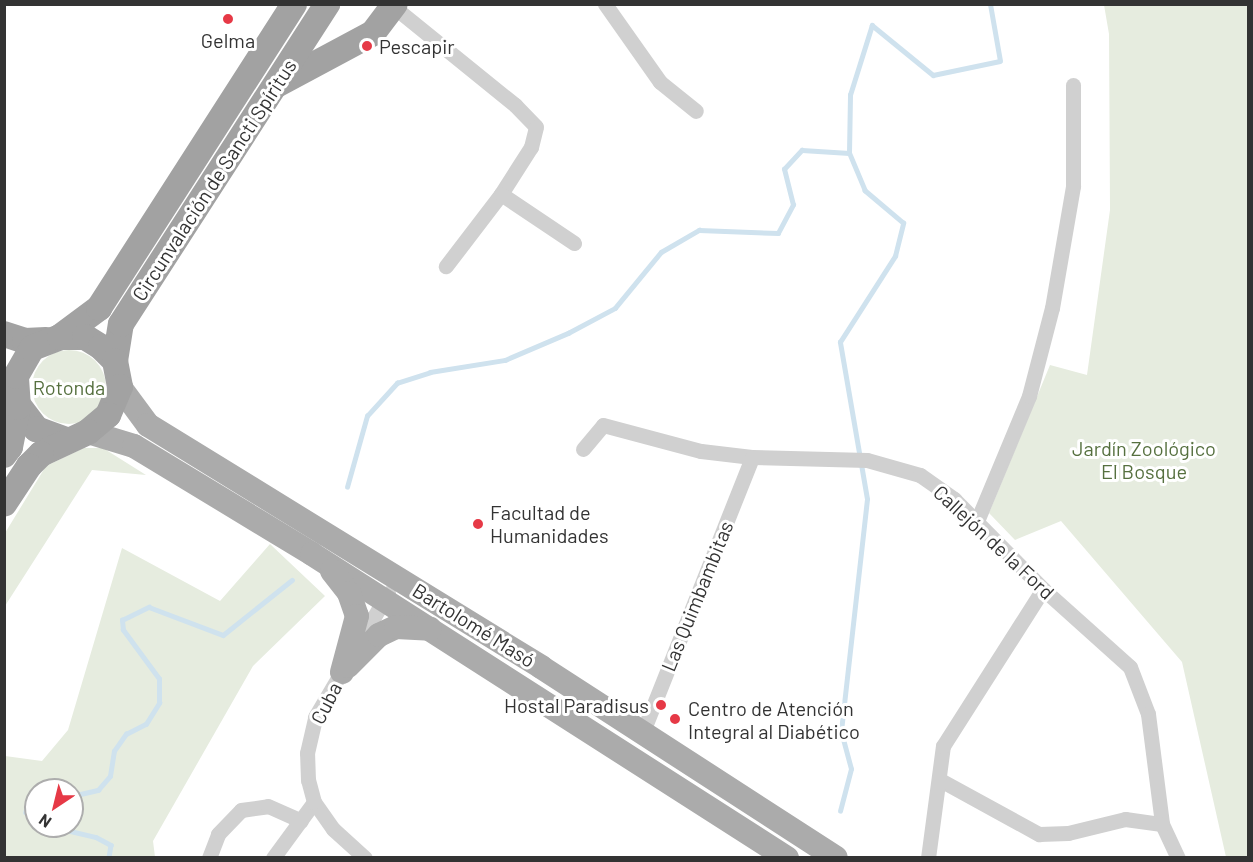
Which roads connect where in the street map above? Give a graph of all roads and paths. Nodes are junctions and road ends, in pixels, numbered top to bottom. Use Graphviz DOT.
graph roads {
  1 [pos="294,4"];
  2 [pos="327,4"];
  3 [pos="605,4"];
  4 [pos="395,6"];
  5 [pos="1073,85"];
  6 [pos="275,86"];
  7 [pos="696,111"];
  8 [pos="175,189"];
  9 [pos="205,194"];
  10 [pos="501,194"];
  11 [pos="574,243"];
  12 [pos="446,266"];
  13 [pos="4,334"];
  14 [pos="53,339"];
  15 [pos="115,361"];
  16 [pos="4,382"];
  17 [pos="120,387"];
  18 [pos="18,407"];
  19 [pos="77,436"];
  20 [pos="583,449"];
  21 [pos="4,455"];
  22 [pos="752,457"];
  23 [pos="4,504"];
  24 [pos="977,521"];
  25 [pos="312,554"];
  26 [pos="392,588"];
  27 [pos="1043,589"];
  28 [pos="436,631"];
  29 [pos="342,672"];
  30 [pos="642,734"];
  31 [pos="942,781"];
  32 [pos="314,802"];
  33 [pos="301,821"];
  34 [pos="1162,824"];
  35 [pos="209,858"];
  36 [pos="273,858"];
  37 [pos="364,858"];
  38 [pos="787,858"];
  39 [pos="836,858"];
  40 [pos="928,858"];
  41 [pos="1178,858"];
  1 -- 8 [label="highway, Circunvalación de Sancti Spíritus"];
  2 -- 6 [label="highway, Circunvalación de Sancti Spíritus"];
  3 -- 7 [label="street"];
  4 -- 6 [label="highway"];
  4 -- 10 [label="street"];
  5 -- 24 [label="street"];
  6 -- 9 [label="highway, Circunvalación de Sancti Spíritus"];
  8 -- 9 [label="highway"];
  8 -- 14 [label="highway, Circunvalación de Sancti Spíritus"];
  9 -- 15 [label="highway, Circunvalación de Sancti Spíritus"];
  10 -- 11 [label="street"];
  10 -- 12 [label="street"];
  13 -- 14 [label="highway"];
  14 -- 15 [label="highway"];
  14 -- 18 [label="highway"];
  15 -- 17 [label="highway"];
  16 -- 18 [label="highway"];
  17 -- 19 [label="highway"];
  17 -- 26 [label="main road, Bartolomé Masó"];
  18 -- 19 [label="highway"];
  18 -- 21 [label="highway"];
  19 -- 23 [label="highway"];
  19 -- 25 [label="main road, Bartolomé Masó"];
  20 -- 22 [label="street, Callejón de la Ford"];
  22 -- 24 [label="street, Callejón de la Ford"];
  22 -- 30 [label="street, Las Quimbambitas"];
  24 -- 27 [label="street, Callejón de la Ford"];
  25 -- 26 [label="main road, Bartolomé Masó"];
  25 -- 29 [label="main road"];
  26 -- 28 [label="main road, Bartolomé Masó"];
  26 -- 29 [label="street, Cuba"];
  26 -- 30 [label="main road, Bartolomé Masó"];
  27 -- 31 [label="street"];
  27 -- 34 [label="street, Callejón de la Ford"];
  28 -- 29 [label="main road"];
  28 -- 38 [label="main road, Bartolomé Masó"];
  29 -- 32 [label="street, Cuba"];
  30 -- 39 [label="main road, Bartolomé Masó"];
  31 -- 34 [label="street"];
  31 -- 40 [label="street"];
  32 -- 33 [label="street"];
  32 -- 37 [label="street, Cuba"];
  33 -- 35 [label="street"];
  33 -- 36 [label="street"];
  34 -- 41 [label="street, Callejón de la Ford"];
}
